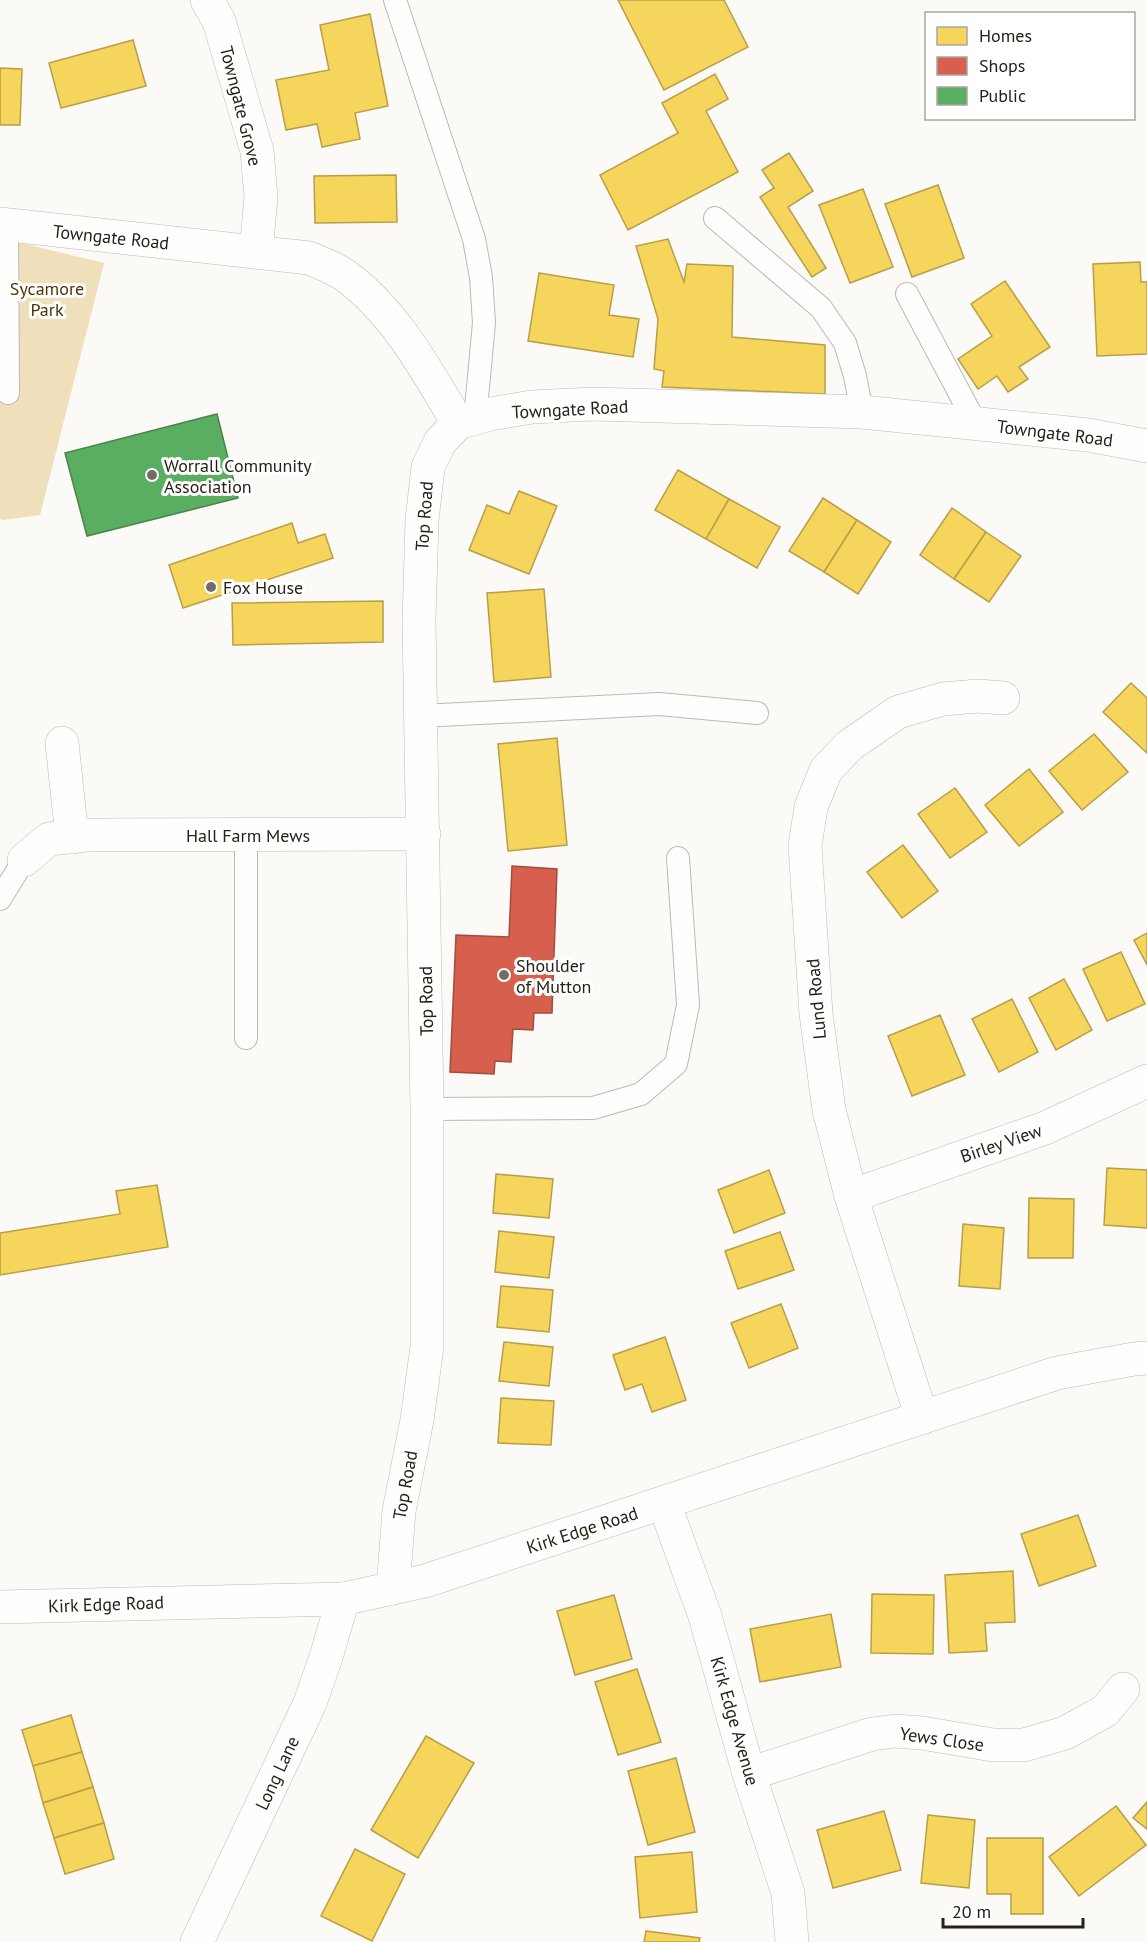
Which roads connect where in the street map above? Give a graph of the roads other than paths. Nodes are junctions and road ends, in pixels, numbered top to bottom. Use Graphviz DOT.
graph roads {
  1 [pos="207,0"];
  2 [pos="395,0"];
  3 [pos="715,218"];
  4 [pos="3,225"];
  5 [pos="256,252"];
  6 [pos="907,294"];
  7 [pos="8,393"];
  8 [pos="862,412"];
  9 [pos="467,421"];
  10 [pos="976,424"];
  11 [pos="1147,446"];
  12 [pos="1003,698"];
  13 [pos="757,713"];
  14 [pos="421,716"];
  15 [pos="62,743"];
  16 [pos="424,834"];
  17 [pos="246,835"];
  18 [pos="72,837"];
  19 [pos="678,858"];
  20 [pos="24,860"];
  21 [pos="0,898"];
  22 [pos="246,1038"];
  23 [pos="1147,1081"];
  24 [pos="427,1109"];
  25 [pos="851,1196"];
  26 [pos="1147,1358"];
  27 [pos="922,1418"];
  28 [pos="664,1503"];
  29 [pos="393,1588"];
  30 [pos="343,1599"];
  31 [pos="0,1607"];
  32 [pos="1123,1689"];
  33 [pos="749,1774"];
  34 [pos="197,1942"];
  35 [pos="792,1942"];
  1 -- 5 [label="street, Towngate Grove"];
  2 -- 9 [label="lane"];
  3 -- 8 [label="lane"];
  4 -- 5 [label="street, Towngate Road"];
  4 -- 7 [label="lane"];
  5 -- 9 [label="street, Towngate Road"];
  6 -- 10 [label="lane"];
  8 -- 9 [label="street, Towngate Road"];
  8 -- 10 [label="street, Towngate Road"];
  9 -- 14 [label="street, Top Road"];
  10 -- 11 [label="street, Towngate Road"];
  12 -- 25 [label="street, Lund Road"];
  13 -- 14 [label="lane"];
  14 -- 16 [label="street, Top Road"];
  15 -- 18 [label="street"];
  16 -- 17 [label="street, Hall Farm Mews"];
  16 -- 24 [label="street, Top Road"];
  17 -- 18 [label="street, Hall Farm Mews"];
  17 -- 22 [label="lane"];
  18 -- 20 [label="street, Hall Farm Mews"];
  19 -- 24 [label="lane"];
  20 -- 21 [label="lane"];
  23 -- 25 [label="street, Birley View"];
  24 -- 29 [label="street, Top Road"];
  25 -- 27 [label="street, Lund Road"];
  26 -- 27 [label="street, Kirk Edge Road"];
  27 -- 28 [label="street, Kirk Edge Road"];
  28 -- 29 [label="street, Kirk Edge Road"];
  28 -- 33 [label="street, Kirk Edge Avenue"];
  29 -- 30 [label="street, Kirk Edge Road"];
  30 -- 31 [label="street, Kirk Edge Road"];
  30 -- 34 [label="street, Long Lane"];
  32 -- 33 [label="street, Yews Close"];
  33 -- 35 [label="street, Kirk Edge Avenue"];
}
